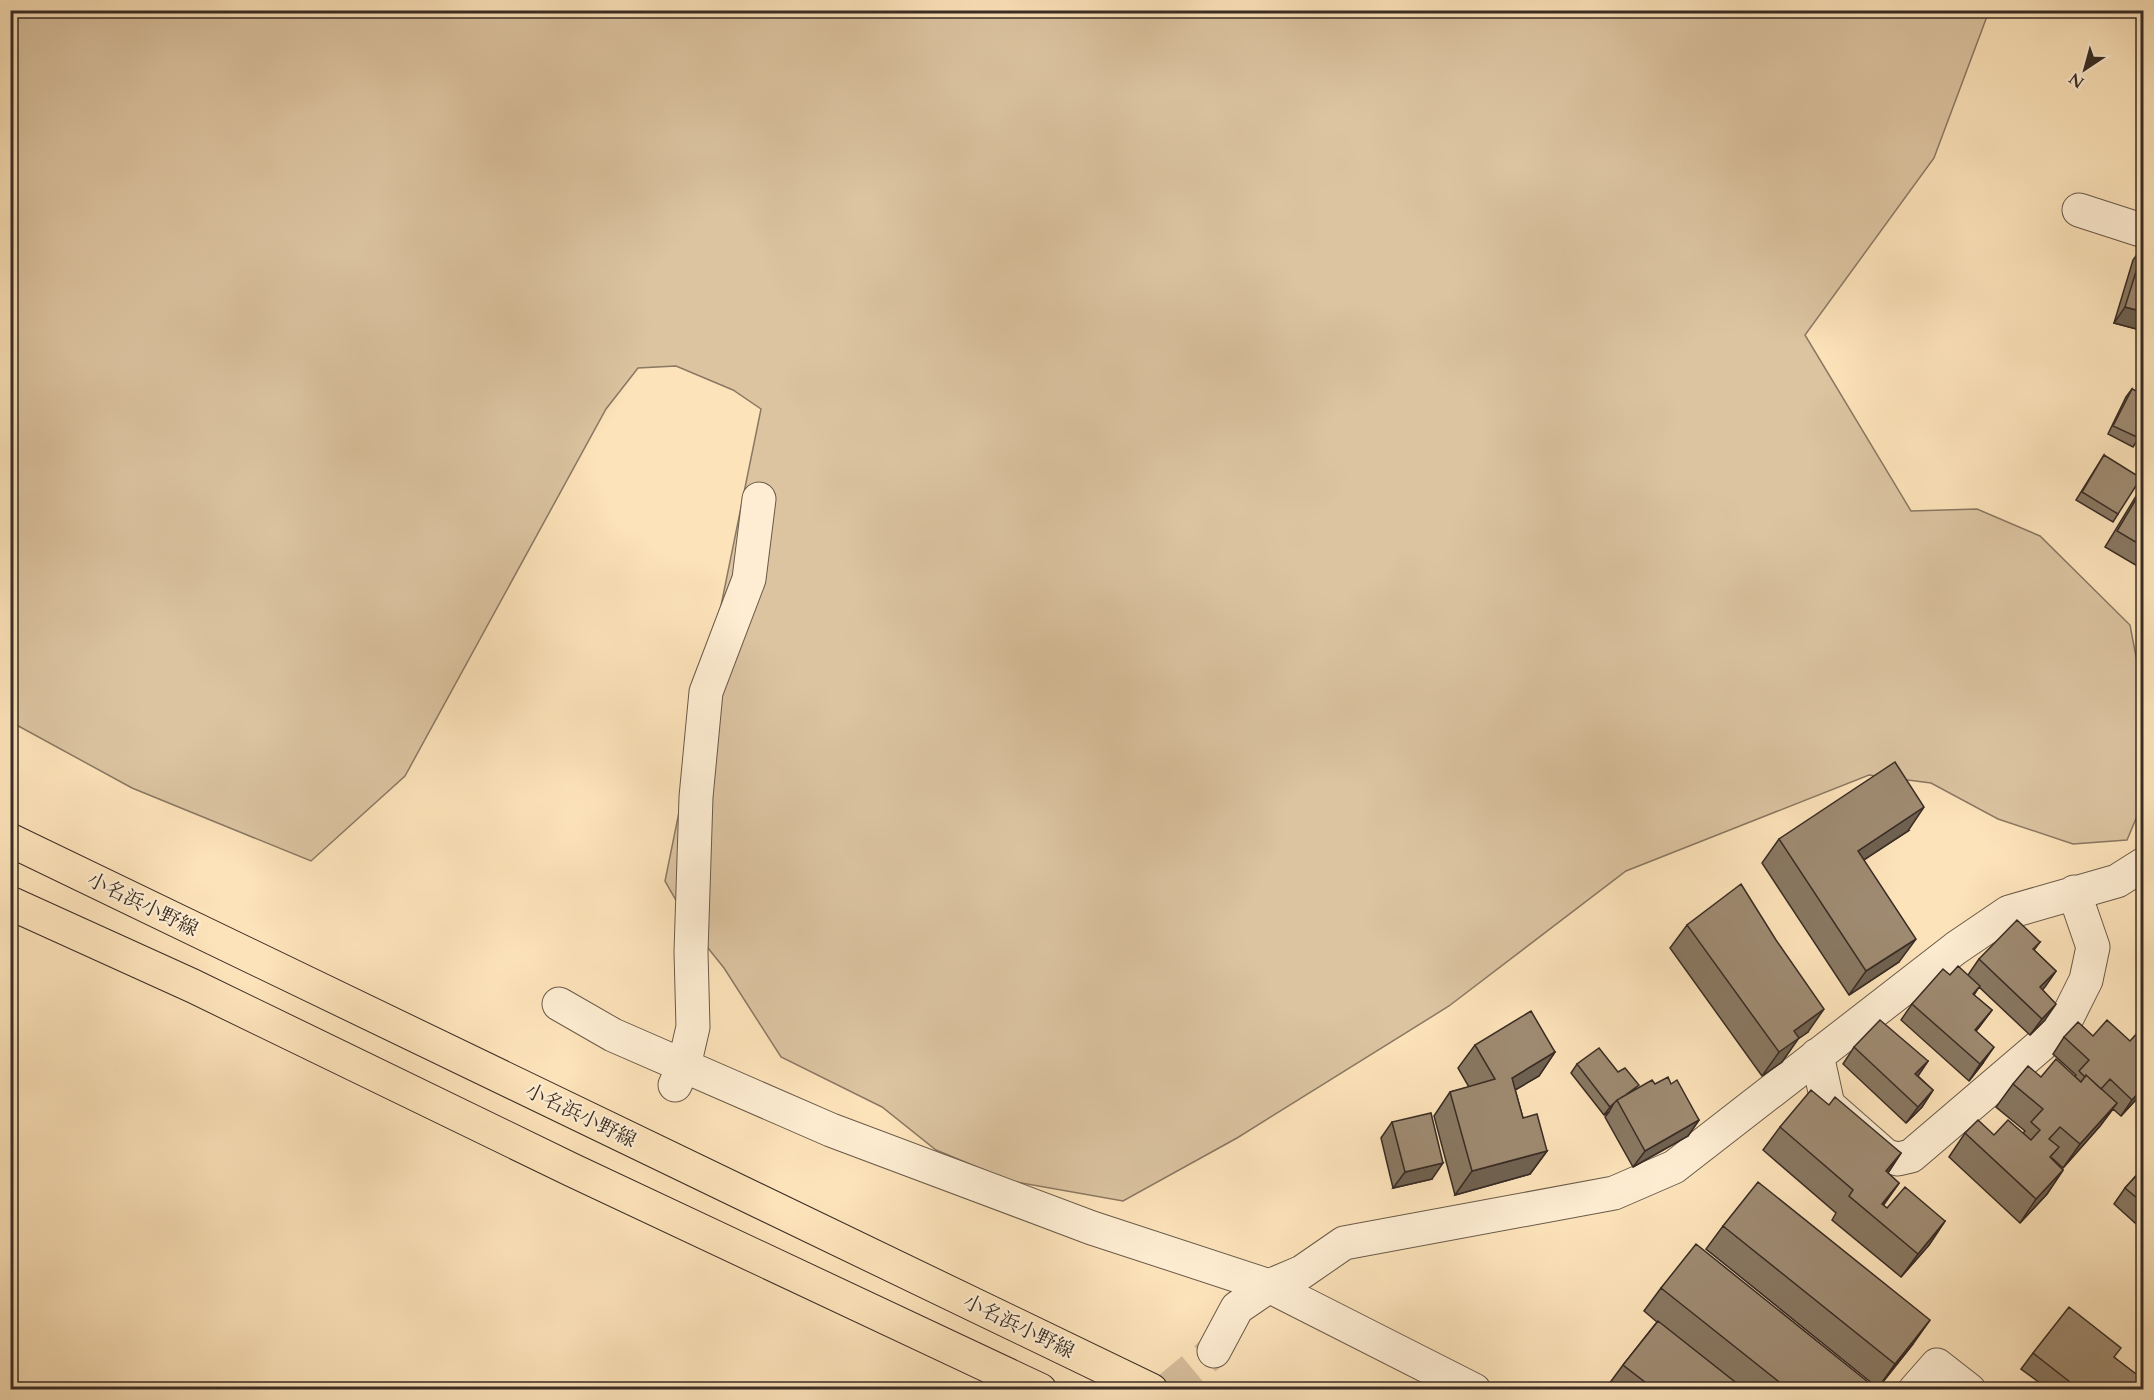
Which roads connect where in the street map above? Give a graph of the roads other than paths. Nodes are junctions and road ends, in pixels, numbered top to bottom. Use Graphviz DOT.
graph roads {
  1 [pos="2079,210"];
  2 [pos="2144,231"];
  3 [pos="759,499"];
  4 [pos="10,840"];
  5 [pos="2144,864"];
  6 [pos="2074,892"];
  7 [pos="10,903"];
  8 [pos="559,1004"];
  9 [pos="1817,1055"];
  10 [pos="680,1075"];
  11 [pos="1269,1286"];
  12 [pos="1214,1351"];
  13 [pos="1040,1389"];
  14 [pos="1151,1389"];
  15 [pos="1474,1389"];
  16 [pos="1915,1389"];
  17 [pos="1969,1389"];
  1 -- 2 [label="street"];
  3 -- 10 [label="street"];
  4 -- 14 [label="main road, 小名浜小野線"];
  5 -- 6 [label="street"];
  6 -- 9 [label="street"];
  6 -- 9 [label="street"];
  7 -- 13 [label="main road"];
  8 -- 10 [label="street"];
  9 -- 11 [label="street"];
  10 -- 11 [label="street"];
  11 -- 12 [label="street"];
  11 -- 15 [label="street"];
  16 -- 17 [label="street"];
}
